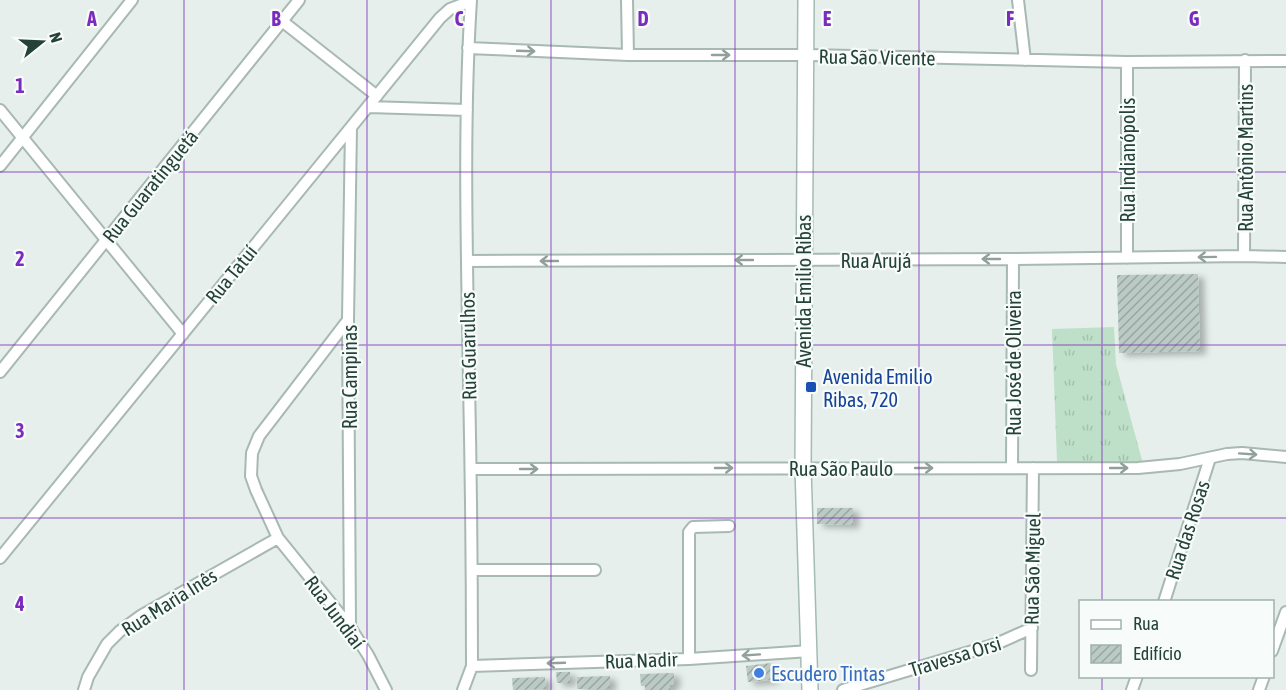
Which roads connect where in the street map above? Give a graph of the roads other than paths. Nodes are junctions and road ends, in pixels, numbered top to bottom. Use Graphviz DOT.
graph roads {
  1 [pos="132,0"];
  2 [pos="299,0"];
  3 [pos="471,0"];
  4 [pos="627,0"];
  5 [pos="806,0"];
  6 [pos="1018,0"];
  7 [pos="282,21"];
  8 [pos="468,48"];
  9 [pos="628,55"];
  10 [pos="807,56"];
  11 [pos="1025,60"];
  12 [pos="1245,60"];
  13 [pos="1286,61"];
  14 [pos="1127,62"];
  15 [pos="377,96"];
  16 [pos="368,107"];
  17 [pos="0,110"];
  18 [pos="467,110"];
  19 [pos="351,126"];
  20 [pos="23,139"];
  21 [pos="0,166"];
  22 [pos="105,241"];
  23 [pos="1244,256"];
  24 [pos="1286,257"];
  25 [pos="1127,258"];
  26 [pos="1013,259"];
  27 [pos="803,260"];
  28 [pos="467,261"];
  29 [pos="348,320"];
  30 [pos="183,334"];
  31 [pos="0,372"];
  32 [pos="1286,457"];
  33 [pos="1210,458"];
  34 [pos="803,468"];
  35 [pos="1012,468"];
  36 [pos="1033,468"];
  37 [pos="471,469"];
  38 [pos="729,526"];
  39 [pos="278,538"];
  40 [pos="0,558"];
  41 [pos="472,570"];
  42 [pos="595,570"];
  43 [pos="1165,600"];
  44 [pos="1286,612"];
  45 [pos="350,627"];
  46 [pos="1032,628"];
  47 [pos="1277,646"];
  48 [pos="810,651"];
  49 [pos="689,659"];
  50 [pos="472,666"];
  51 [pos="1031,670"];
  52 [pos="810,672"];
  53 [pos="84,690"];
  54 [pos="386,690"];
  55 [pos="463,690"];
  56 [pos="801,690"];
  57 [pos="810,690"];
  58 [pos="843,690"];
  1 -- 20 [label="street"];
  2 -- 7 [label="street, Rua Guaratinguetá"];
  3 -- 8 [label="street, Rua Guarulhos"];
  3 -- 15 [label="street, Rua Tatuí"];
  4 -- 9 [label="street"];
  5 -- 10 [label="main road, Avenida Emilio Ribas"];
  6 -- 11 [label="street"];
  7 -- 15 [label="street"];
  7 -- 22 [label="street, Rua Guaratinguetá"];
  8 -- 9 [label="street, Rua São Vicente, one-way"];
  8 -- 18 [label="street, Rua Guarulhos"];
  9 -- 10 [label="street, Rua São Vicente, one-way"];
  10 -- 11 [label="street, Rua São Vicente"];
  10 -- 27 [label="main road, Avenida Emilio Ribas"];
  11 -- 14 [label="street, Rua São Vicente"];
  12 -- 13 [label="street, Rua São Vicente"];
  12 -- 14 [label="street, Rua São Vicente"];
  12 -- 23 [label="street, Rua Antônio Martins"];
  14 -- 25 [label="street, Rua Indianópolis"];
  15 -- 16 [label="street, Rua Tatuí"];
  16 -- 18 [label="street"];
  16 -- 19 [label="street, Rua Tatuí"];
  17 -- 20 [label="street"];
  18 -- 28 [label="street, Rua Guarulhos"];
  19 -- 29 [label="street, Rua Campinas"];
  19 -- 30 [label="street, Rua Tatuí"];
  20 -- 21 [label="street"];
  20 -- 22 [label="street"];
  22 -- 30 [label="street"];
  22 -- 31 [label="street, Rua Guaratinguetá"];
  23 -- 24 [label="street, Rua Arujá"];
  23 -- 25 [label="street, Rua Arujá, one-way"];
  25 -- 26 [label="street, Rua Arujá"];
  26 -- 27 [label="street, Rua Arujá, one-way"];
  26 -- 35 [label="street, Rua José de Oliveira"];
  27 -- 28 [label="street, Rua Arujá, one-way"];
  27 -- 34 [label="main road, Avenida Emilio Ribas"];
  28 -- 37 [label="street, Rua Guarulhos"];
  29 -- 39 [label="street, Rua Jundiaí"];
  29 -- 45 [label="street, Rua Campinas"];
  30 -- 40 [label="street, Rua Tatuí"];
  33 -- 32 [label="street, Rua São Paulo, one-way"];
  36 -- 33 [label="street, Rua São Paulo, one-way"];
  33 -- 43 [label="street, Rua das Rosas"];
  34 -- 35 [label="street, Rua São Paulo, one-way"];
  37 -- 34 [label="street, Rua São Paulo, one-way"];
  34 -- 48 [label="main road, Avenida Emilio Ribas"];
  35 -- 36 [label="street, Rua São Paulo"];
  36 -- 46 [label="street, Rua São Miguel"];
  37 -- 41 [label="street, Rua Guarulhos"];
  38 -- 49 [label="street"];
  39 -- 45 [label="street, Rua Jundiaí"];
  39 -- 53 [label="street, Rua Maria Inês"];
  41 -- 42 [label="street"];
  41 -- 50 [label="street, Rua Guarulhos"];
  44 -- 47 [label="street"];
  45 -- 54 [label="street, Rua Jundiaí"];
  46 -- 51 [label="street, Rua São Miguel"];
  46 -- 58 [label="street, Travessa Orsi"];
  48 -- 49 [label="street, Rua Nadir, one-way"];
  48 -- 52 [label="main road, Avenida Emilio Ribas"];
  49 -- 50 [label="street, Rua Nadir, one-way"];
  50 -- 55 [label="street, Rua Guarulhos"];
  52 -- 56 [label="main road"];
  52 -- 57 [label="main road, Avenida Emilio Ribas"];
}
